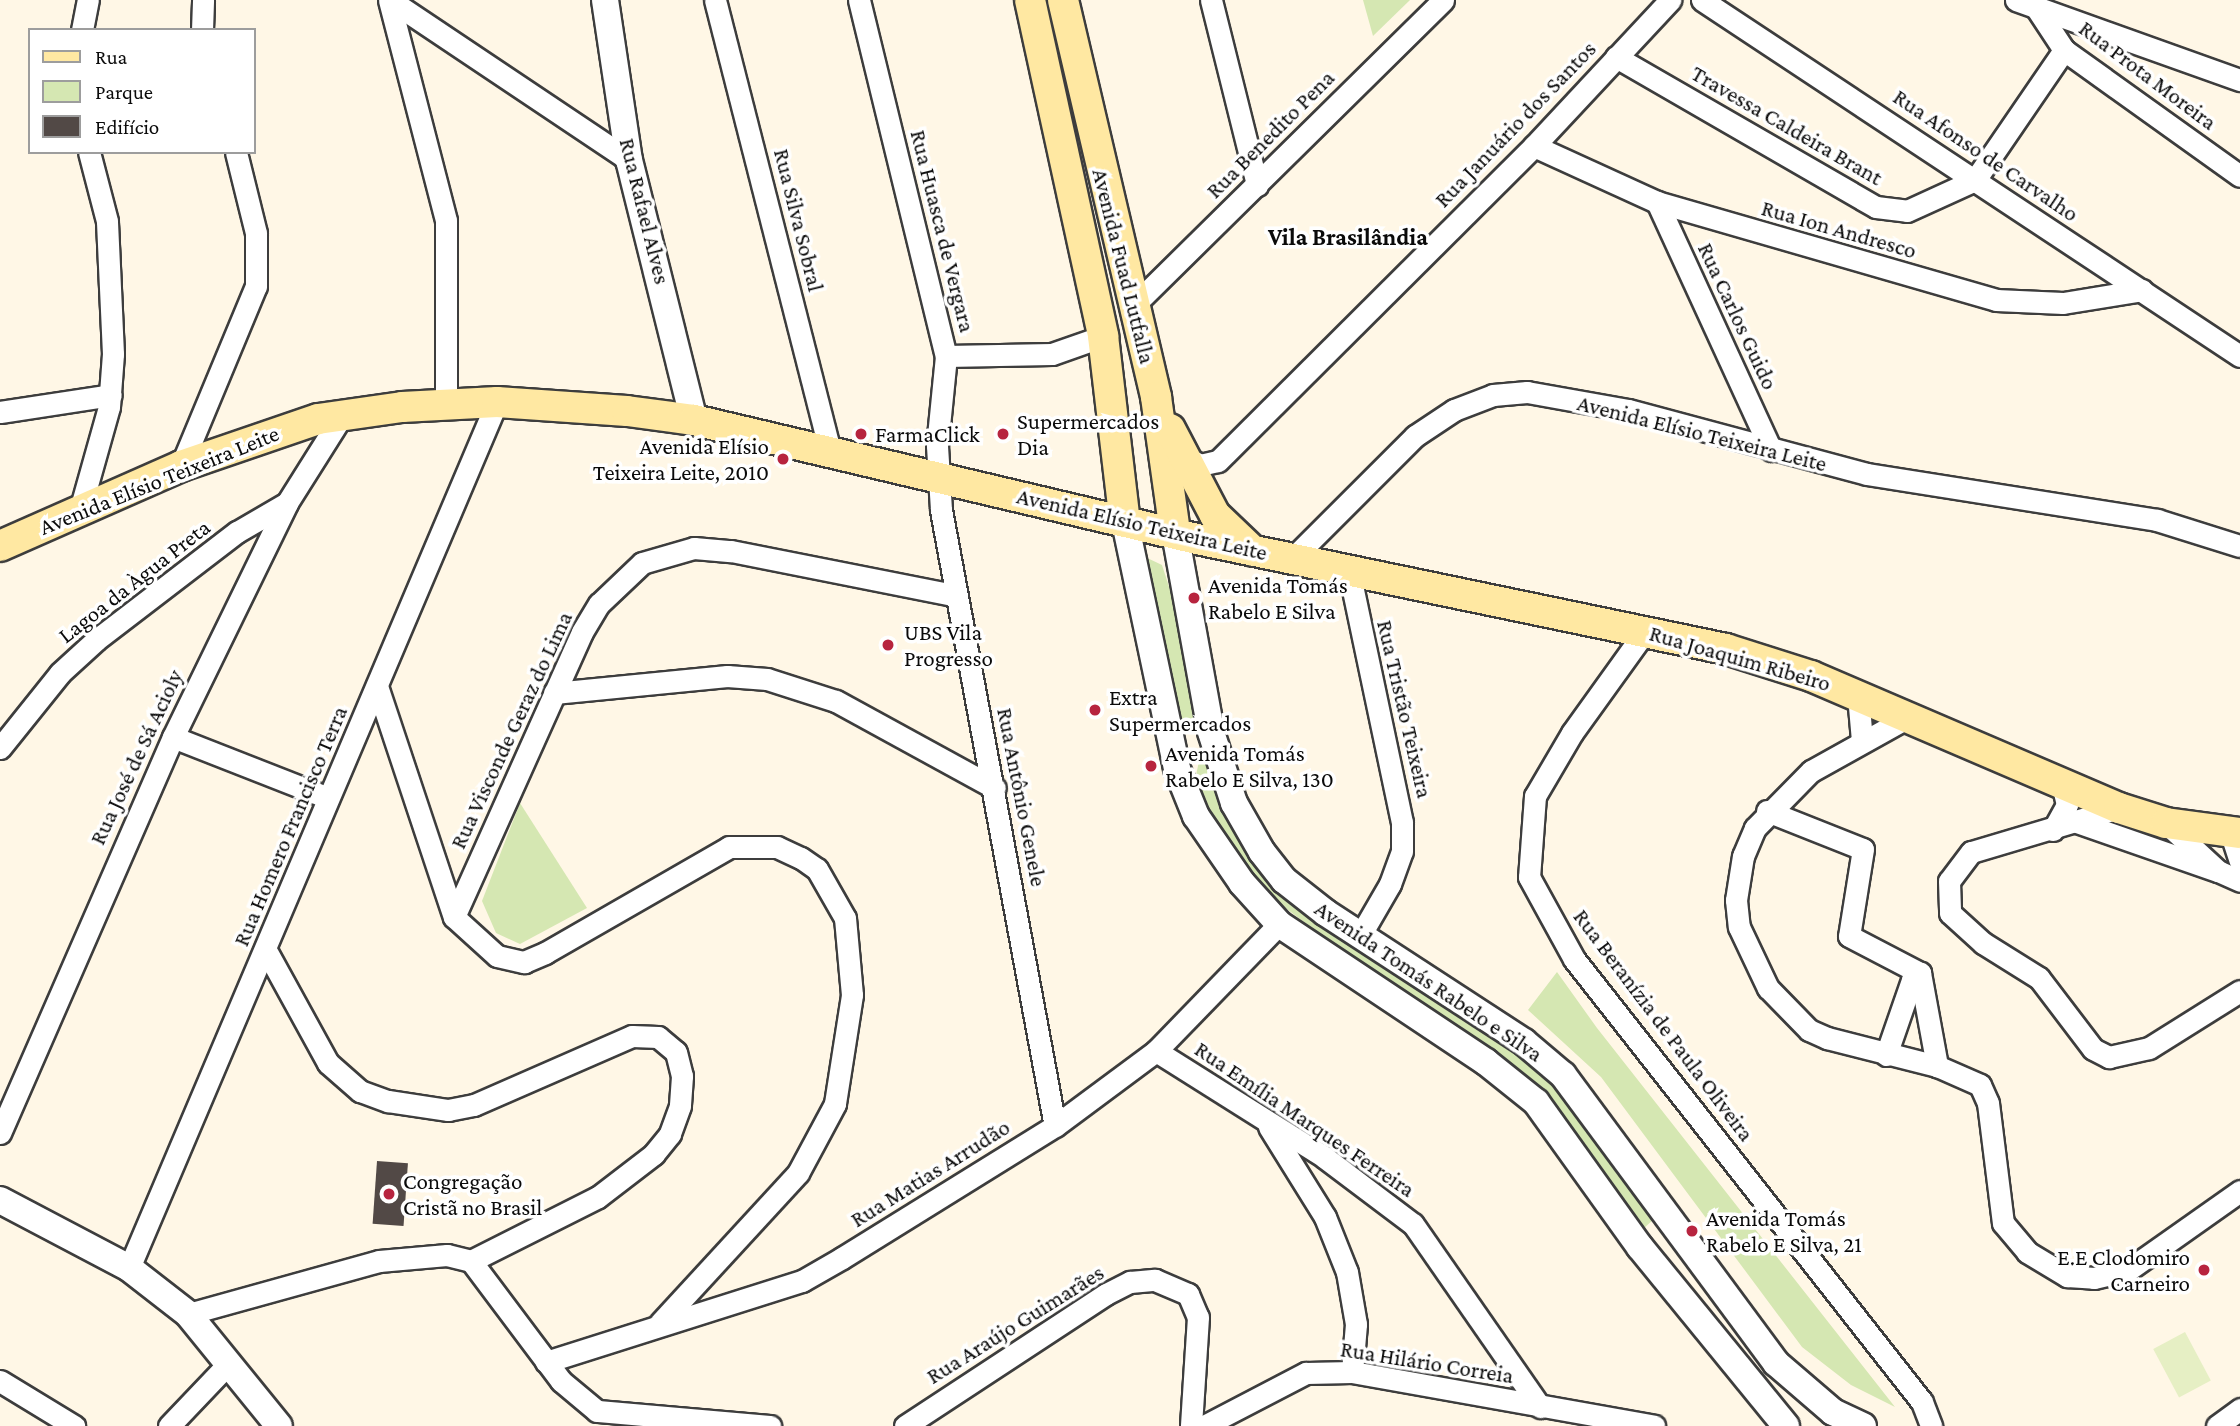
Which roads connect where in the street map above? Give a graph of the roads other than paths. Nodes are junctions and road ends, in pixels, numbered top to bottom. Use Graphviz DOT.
graph roads {
  1 [pos="88,0"];
  2 [pos="389,0"];
  3 [pos="605,0"];
  4 [pos="715,0"];
  5 [pos="1030,0"];
  6 [pos="1063,0"];
  7 [pos="1211,0"];
  8 [pos="1443,0"];
  9 [pos="1670,0"];
  10 [pos="1702,0"];
  11 [pos="2026,3"];
  12 [pos="202,4"];
  13 [pos="867,4"];
  14 [pos="82,28"];
  15 [pos="202,28"];
  16 [pos="2064,50"];
  17 [pos="1616,57"];
  18 [pos="2240,80"];
  19 [pos="1534,146"];
  20 [pos="89,154"];
  21 [pos="236,154"];
  22 [pos="629,160"];
  23 [pos="2240,176"];
  24 [pos="1975,180"];
  25 [pos="1257,185"];
  26 [pos="1657,202"];
  27 [pos="1078,209"];
  28 [pos="1111,212"];
  29 [pos="2142,290"];
  30 [pos="1134,305"];
  31 [pos="1103,336"];
  32 [pos="946,356"];
  33 [pos="2240,356"];
  34 [pos="111,395"];
  35 [pos="1156,397"];
  36 [pos="497,402"];
  37 [pos="446,404"];
  38 [pos="0,412"];
  39 [pos="343,414"];
  40 [pos="694,421"];
  41 [pos="1771,450"];
  42 [pos="831,454"];
  43 [pos="1181,454"];
  44 [pos="181,466"];
  45 [pos="937,478"];
  46 [pos="287,503"];
  47 [pos="80,510"];
  48 [pos="1125,522"];
  49 [pos="1174,533"];
  50 [pos="0,546"];
  51 [pos="2240,546"];
  52 [pos="1254,551"];
  53 [pos="1294,557"];
  54 [pos="1349,571"];
  55 [pos="954,595"];
  56 [pos="1646,630"];
  57 [pos="377,686"];
  58 [pos="554,693"];
  59 [pos="1858,695"];
  60 [pos="1910,716"];
  61 [pos="1211,732"];
  62 [pos="173,737"];
  63 [pos="1169,739"];
  64 [pos="1862,741"];
  65 [pos="0,748"];
  66 [pos="2062,783"];
  67 [pos="995,788"];
  68 [pos="326,797"];
  69 [pos="2119,808"];
  70 [pos="1768,811"];
  71 [pos="2077,821"];
  72 [pos="2166,823"];
  73 [pos="2053,830"];
  74 [pos="2237,843"];
  75 [pos="2218,871"];
  76 [pos="2240,881"];
  77 [pos="454,917"];
  78 [pos="1279,924"];
  79 [pos="1361,934"];
  80 [pos="267,952"];
  81 [pos="1920,974"];
  82 [pos="2240,991"];
  83 [pos="1156,1051"];
  84 [pos="1886,1055"];
  85 [pos="1937,1066"];
  86 [pos="1265,1122"];
  87 [pos="1055,1126"];
  88 [pos="0,1133"];
  89 [pos="2240,1191"];
  90 [pos="0,1200"];
  91 [pos="1675,1223"];
  92 [pos="1640,1247"];
  93 [pos="471,1261"];
  94 [pos="128,1268"];
  95 [pos="188,1314"];
  96 [pos="660,1324"];
  97 [pos="230,1362"];
  98 [pos="546,1362"];
  99 [pos="1352,1372"];
  100 [pos="0,1381"];
  101 [pos="2240,1409"];
  102 [pos="1550,1414"];
  103 [pos="74,1426"];
  104 [pos="169,1426"];
  105 [pos="279,1426"];
  106 [pos="770,1426"];
  107 [pos="905,1426"];
  108 [pos="1191,1426"];
  109 [pos="1203,1426"];
  110 [pos="1654,1426"];
  111 [pos="1786,1426"];
  112 [pos="1863,1426"];
  113 [pos="1931,1426"];
  114 [pos="2217,1426"];
  1 -- 14 [label="street"];
  2 -- 22 [label="street"];
  2 -- 37 [label="street"];
  3 -- 22 [label="street, Rua Rafael Alves"];
  4 -- 42 [label="street, Rua Silva Sobral"];
  5 -- 27 [label="main road, Avenida Fuad Lutfalla"];
  6 -- 28 [label="main road, Avenida Fuad Lutfalla"];
  7 -- 25 [label="street"];
  8 -- 25 [label="street, Rua Benedito Pena"];
  9 -- 17 [label="street, Rua Januário dos Santos"];
  10 -- 24 [label="street, Rua Afonso de Carvalho"];
  11 -- 16 [label="street, Rua Prota Moreira"];
  11 -- 18 [label="street"];
  12 -- 15 [label="street"];
  13 -- 32 [label="street, Rua Huasca de Vergara"];
  16 -- 23 [label="street, Rua Prota Moreira"];
  16 -- 24 [label="street"];
  17 -- 19 [label="street, Rua Januário dos Santos"];
  17 -- 24 [label="street, Travessa Caldeira Brant"];
  19 -- 26 [label="street, Rua Ion Andresco"];
  19 -- 43 [label="street, Rua Januário dos Santos"];
  20 -- 34 [label="street"];
  21 -- 44 [label="street"];
  22 -- 40 [label="street, Rua Rafael Alves"];
  24 -- 29 [label="street, Rua Afonso de Carvalho"];
  25 -- 30 [label="street, Rua Benedito Pena"];
  26 -- 29 [label="street, Rua Ion Andresco"];
  26 -- 41 [label="street, Rua Carlos Guido"];
  27 -- 28 [label="main road"];
  27 -- 31 [label="main road, Avenida Fuad Lutfalla"];
  28 -- 30 [label="main road, Avenida Fuad Lutfalla"];
  29 -- 33 [label="street, Rua Afonso de Carvalho"];
  30 -- 35 [label="main road, Avenida Fuad Lutfalla"];
  31 -- 32 [label="street"];
  31 -- 48 [label="main road, Avenida Fuad Lutfalla"];
  32 -- 45 [label="street, Rua Huasca de Vergara"];
  34 -- 38 [label="street"];
  34 -- 47 [label="street"];
  35 -- 43 [label="main road"];
  35 -- 49 [label="main road, Avenida Fuad Lutfalla"];
  36 -- 37 [label="main road, Avenida Elísio Teixeira Leite"];
  36 -- 40 [label="main road, Avenida Elísio Teixeira Leite"];
  36 -- 57 [label="street, Rua Homero Francisco Terra"];
  37 -- 39 [label="main road, Avenida Elísio Teixeira Leite"];
  39 -- 44 [label="main road, Avenida Elísio Teixeira Leite"];
  39 -- 46 [label="street, Rua José de Sá Acioly"];
  40 -- 42 [label="main road, Avenida Elísio Teixeira Leite"];
  41 -- 51 [label="street, Avenida Elísio Teixeira Leite"];
  41 -- 53 [label="street, Avenida Elísio Teixeira Leite"];
  42 -- 45 [label="main road, Avenida Elísio Teixeira Leite"];
  43 -- 52 [label="main road"];
  44 -- 47 [label="main road, Avenida Elísio Teixeira Leite"];
  45 -- 48 [label="main road, Avenida Elísio Teixeira Leite"];
  45 -- 55 [label="street, Rua Antônio Genele"];
  46 -- 62 [label="street, Rua José de Sá Acioly"];
  46 -- 65 [label="street, Lagoa da Àgua Preta"];
  47 -- 50 [label="main road, Avenida Elísio Teixeira Leite"];
  48 -- 49 [label="main road, Avenida Elísio Teixeira Leite"];
  48 -- 63 [label="street, Avenida Tomás Rabelo e Silva"];
  49 -- 52 [label="main road, Avenida Elísio Teixeira Leite"];
  49 -- 61 [label="street, Avenida Tomás Rabelo e Silva"];
  52 -- 53 [label="main road, Avenida Elísio Teixeira Leite"];
  53 -- 54 [label="main road, Rua Joaquim Ribeiro"];
  54 -- 56 [label="main road, Rua Joaquim Ribeiro"];
  54 -- 79 [label="street, Rua Tristão Teixeira"];
  55 -- 58 [label="street, Rua Visconde Geraz do Lima"];
  55 -- 67 [label="street, Rua Antônio Genele"];
  56 -- 59 [label="main road, Rua Joaquim Ribeiro"];
  56 -- 113 [label="street, Rua Beranízia de Paula Oliveira"];
  57 -- 68 [label="street, Rua Homero Francisco Terra"];
  57 -- 77 [label="street"];
  58 -- 67 [label="street"];
  58 -- 77 [label="street, Rua Visconde Geraz do Lima"];
  59 -- 60 [label="main road, Rua Joaquim Ribeiro"];
  59 -- 64 [label="street"];
  60 -- 64 [label="street"];
  60 -- 66 [label="main road, Rua Joaquim Ribeiro"];
  61 -- 63 [label="street"];
  61 -- 79 [label="street, Avenida Tomás Rabelo e Silva"];
  62 -- 68 [label="street"];
  62 -- 88 [label="street, Rua José de Sá Acioly"];
  63 -- 78 [label="street, Avenida Tomás Rabelo e Silva"];
  64 -- 70 [label="street"];
  66 -- 69 [label="main road, Rua Joaquim Ribeiro"];
  66 -- 73 [label="street"];
  67 -- 87 [label="street, Rua Antônio Genele"];
  68 -- 80 [label="street, Rua Homero Francisco Terra"];
  69 -- 71 [label="street"];
  69 -- 72 [label="main road, Rua Joaquim Ribeiro"];
  70 -- 81 [label="street"];
  70 -- 84 [label="street"];
  71 -- 73 [label="street"];
  71 -- 75 [label="street"];
  72 -- 74 [label="main road, Rua Joaquim Ribeiro"];
  72 -- 75 [label="street, Rua Joaquim Ribeiro"];
  73 -- 82 [label="street"];
  75 -- 76 [label="street, Rua Joaquim Ribeiro"];
  77 -- 96 [label="street"];
  78 -- 83 [label="street, Rua Matias Arrudão"];
  78 -- 92 [label="street, Avenida Tomás Rabelo e Silva"];
  79 -- 91 [label="street, Avenida Tomás Rabelo e Silva"];
  80 -- 93 [label="street"];
  80 -- 94 [label="street, Rua Homero Francisco Terra"];
  81 -- 84 [label="street"];
  81 -- 85 [label="street"];
  83 -- 86 [label="street, Rua Emília Marques Ferreira"];
  83 -- 87 [label="street, Rua Matias Arrudão"];
  84 -- 85 [label="street"];
  85 -- 89 [label="street"];
  86 -- 99 [label="street"];
  86 -- 102 [label="street, Rua Emília Marques Ferreira"];
  87 -- 96 [label="street, Rua Matias Arrudão"];
  90 -- 94 [label="street"];
  91 -- 92 [label="street"];
  91 -- 112 [label="street, Avenida Tomás Rabelo e Silva"];
  92 -- 111 [label="street, Avenida Tomás Rabelo e Silva"];
  93 -- 95 [label="street"];
  93 -- 98 [label="street"];
  94 -- 95 [label="street"];
  95 -- 97 [label="street"];
  96 -- 98 [label="street, Rua Matias Arrudão"];
  97 -- 104 [label="street"];
  97 -- 105 [label="street"];
  98 -- 106 [label="street"];
  99 -- 102 [label="street, Rua Hilário Correia"];
  99 -- 109 [label="street, Rua Hilário Correia"];
  100 -- 103 [label="street"];
  101 -- 114 [label="street"];
  102 -- 110 [label="street, Rua Hilário Correia"];
  107 -- 108 [label="street, Rua Araújo Guimarães"];
}
